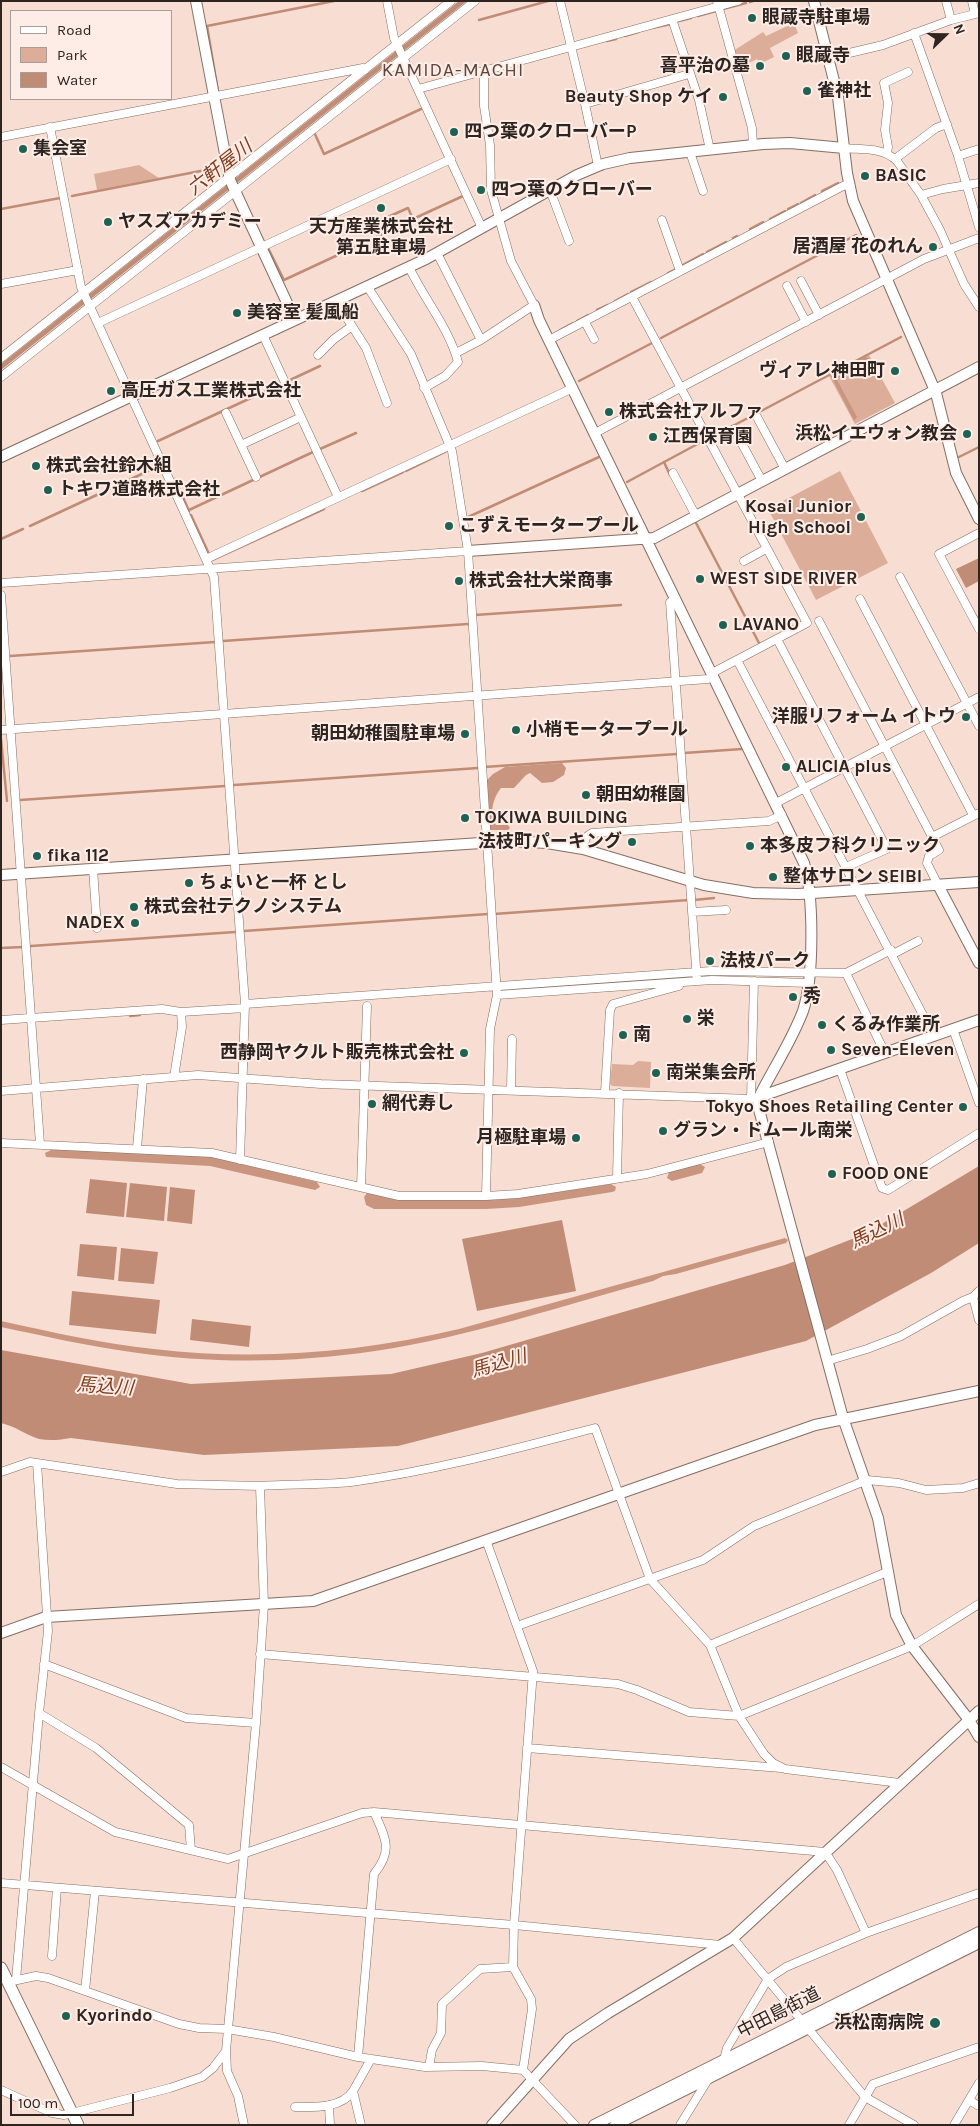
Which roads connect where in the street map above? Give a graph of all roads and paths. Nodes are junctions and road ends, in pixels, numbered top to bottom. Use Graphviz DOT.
graph roads {
  1 [pos="196,1"];
  2 [pos="386,1"];
  3 [pos="451,1"];
  4 [pos="475,1"];
  5 [pos="560,1"];
  6 [pos="738,1"];
  7 [pos="814,1"];
  8 [pos="946,1"];
  9 [pos="972,1"];
  10 [pos="718,4"];
  11 [pos="977,13"];
  12 [pos="672,19"];
  13 [pos="951,20"];
  14 [pos="914,33"];
  15 [pos="397,45"];
  16 [pos="571,47"];
  17 [pos="403,57"];
  18 [pos="828,58"];
  19 [pos="364,70"];
  20 [pos="484,71"];
  21 [pos="908,72"];
  22 [pos="689,74"];
  23 [pos="418,89"];
  24 [pos="214,96"];
  25 [pos="585,104"];
  26 [pos="947,124"];
  27 [pos="50,128"];
  28 [pos="1,137"];
  29 [pos="753,145"];
  30 [pos="844,148"];
  31 [pos="979,149"];
  32 [pos="710,150"];
  33 [pos="690,152"];
  34 [pos="886,153"];
  35 [pos="958,156"];
  36 [pos="450,159"];
  37 [pos="895,159"];
  38 [pos="598,166"];
  39 [pos="230,178"];
  40 [pos="979,182"];
  41 [pos="849,184"];
  42 [pos="966,185"];
  43 [pos="235,190"];
  44 [pos="550,190"];
  45 [pos="703,191"];
  46 [pos="921,195"];
  47 [pos="498,219"];
  48 [pos="662,220"];
  49 [pos="979,227"];
  50 [pos="482,228"];
  51 [pos="979,238"];
  52 [pos="569,241"];
  53 [pos="261,247"];
  54 [pos="948,249"];
  55 [pos="437,253"];
  56 [pos="409,267"];
  57 [pos="78,270"];
  58 [pos="680,271"];
  59 [pos="887,279"];
  60 [pos="801,281"];
  61 [pos="1,284"];
  62 [pos="367,286"];
  63 [pos="787,286"];
  64 [pos="84,293"];
  65 [pos="632,297"];
  66 [pos="336,301"];
  67 [pos="90,305"];
  68 [pos="534,305"];
  69 [pos="979,307"];
  70 [pos="819,315"];
  71 [pos="295,320"];
  72 [pos="585,322"];
  73 [pos="806,322"];
  74 [pos="98,323"];
  75 [pos="352,326"];
  76 [pos="263,335"];
  77 [pos="594,339"];
  78 [pos="481,340"];
  79 [pos="549,340"];
  80 [pos="456,354"];
  81 [pos="318,355"];
  82 [pos="1,358"];
  83 [pos="979,367"];
  84 [pos="1,376"];
  85 [pos="424,388"];
  86 [pos="573,388"];
  87 [pos="681,388"];
  88 [pos="935,390"];
  89 [pos="132,396"];
  90 [pos="387,404"];
  91 [pos="226,412"];
  92 [pos="301,417"];
  93 [pos="758,417"];
  94 [pos="734,429"];
  95 [pos="595,433"];
  96 [pos="241,445"];
  97 [pos="449,445"];
  98 [pos="1,457"];
  99 [pos="785,469"];
  100 [pos="673,473"];
  101 [pos="256,476"];
  102 [pos="762,481"];
  103 [pos="737,494"];
  104 [pos="338,497"];
  105 [pos="696,516"];
  106 [pos="979,519"];
  107 [pos="979,533"];
  108 [pos="646,538"];
  109 [pos="766,549"];
  110 [pos="468,551"];
  111 [pos="206,559"];
  112 [pos="744,561"];
  113 [pos="211,569"];
  114 [pos="900,577"];
  115 [pos="1,584"];
  116 [pos="1,595"];
  117 [pos="676,599"];
  118 [pos="860,599"];
  119 [pos="819,621"];
  120 [pos="979,629"];
  121 [pos="777,639"];
  122 [pos="737,660"];
  123 [pos="713,675"];
  124 [pos="675,681"];
  125 [pos="477,696"];
  126 [pos="979,697"];
  127 [pos="966,703"];
  128 [pos="224,713"];
  129 [pos="926,725"];
  130 [pos="979,726"];
  131 [pos="11,728"];
  132 [pos="1,730"];
  133 [pos="885,746"];
  134 [pos="844,767"];
  135 [pos="804,788"];
  136 [pos="776,803"];
  137 [pos="976,814"];
  138 [pos="782,815"];
  139 [pos="686,827"];
  140 [pos="932,837"];
  141 [pos="486,841"];
  142 [pos="582,849"];
  143 [pos="234,859"];
  144 [pos="846,867"];
  145 [pos="93,868"];
  146 [pos="20,873"];
  147 [pos="1,875"];
  148 [pos="690,880"];
  149 [pos="979,882"];
  150 [pos="938,885"];
  151 [pos="859,890"];
  152 [pos="810,894"];
  153 [pos="726,910"];
  154 [pos="692,912"];
  155 [pos="97,928"];
  156 [pos="918,941"];
  157 [pos="892,952"];
  158 [pos="979,963"];
  159 [pos="697,972"];
  160 [pos="846,973"];
  161 [pos="809,978"];
  162 [pos="697,981"];
  163 [pos="754,981"];
  164 [pos="679,982"];
  165 [pos="496,986"];
  166 [pos="497,995"];
  167 [pos="245,1006"];
  168 [pos="367,1006"];
  169 [pos="181,1012"];
  170 [pos="32,1018"];
  171 [pos="1,1020"];
  172 [pos="979,1020"];
  173 [pos="953,1029"];
  174 [pos="934,1036"];
  175 [pos="512,1039"];
  176 [pos="885,1053"];
  177 [pos="840,1069"];
  178 [pos="174,1077"];
  179 [pos="243,1078"];
  180 [pos="143,1080"];
  181 [pos="365,1086"];
  182 [pos="37,1088"];
  183 [pos="488,1089"];
  184 [pos="511,1090"];
  185 [pos="1,1091"];
  186 [pos="605,1092"];
  187 [pos="619,1093"];
  188 [pos="755,1098"];
  189 [pos="979,1103"];
  190 [pos="979,1133"];
  191 [pos="1,1142"];
  192 [pos="769,1142"];
  193 [pos="40,1144"];
  194 [pos="137,1148"];
  195 [pos="240,1160"];
  196 [pos="617,1178"];
  197 [pos="361,1188"];
  198 [pos="486,1196"];
  199 [pos="976,1294"];
  200 [pos="979,1320"];
  201 [pos="827,1361"];
  202 [pos="979,1391"];
  203 [pos="843,1418"];
  204 [pos="37,1464"];
  205 [pos="1,1472"];
  206 [pos="867,1480"];
  207 [pos="979,1482"];
  208 [pos="260,1486"];
  209 [pos="619,1492"];
  210 [pos="486,1540"];
  211 [pos="887,1572"];
  212 [pos="650,1578"];
  213 [pos="979,1604"];
  214 [pos="264,1605"];
  215 [pos="46,1618"];
  216 [pos="517,1626"];
  217 [pos="1,1633"];
  218 [pos="710,1644"];
  219 [pos="912,1646"];
  220 [pos="260,1654"];
  221 [pos="44,1664"];
  222 [pos="533,1678"];
  223 [pos="979,1711"];
  224 [pos="39,1712"];
  225 [pos="739,1716"];
  226 [pos="969,1720"];
  227 [pos="256,1723"];
  228 [pos="979,1737"];
  229 [pos="527,1748"];
  230 [pos="1,1767"];
  231 [pos="785,1769"];
  232 [pos="900,1783"];
  233 [pos="33,1785"];
  234 [pos="374,1812"];
  235 [pos="521,1825"];
  236 [pos="191,1850"];
  237 [pos="825,1852"];
  238 [pos="243,1853"];
  239 [pos="1,1883"];
  240 [pos="24,1885"];
  241 [pos="57,1888"];
  242 [pos="95,1891"];
  243 [pos="979,1893"];
  244 [pos="238,1902"];
  245 [pos="371,1913"];
  246 [pos="514,1925"];
  247 [pos="979,1932"];
  248 [pos="866,1933"];
  249 [pos="733,1938"];
  250 [pos="979,1943"];
  251 [pos="723,1945"];
  252 [pos="52,1956"];
  253 [pos="1,1968"];
  254 [pos="513,1968"];
  255 [pos="768,1979"];
  256 [pos="9,1983"];
  257 [pos="85,1991"];
  258 [pos="805,2024"];
  259 [pos="227,2029"];
  260 [pos="979,2047"];
  261 [pos="226,2051"];
  262 [pos="358,2057"];
  263 [pos="724,2058"];
  264 [pos="370,2059"];
  265 [pos="429,2067"];
  266 [pos="523,2070"];
  267 [pos="709,2078"];
  268 [pos="532,2080"];
  269 [pos="979,2083"];
  270 [pos="1,2090"];
  271 [pos="353,2091"];
  272 [pos="865,2097"];
  273 [pos="969,2100"];
  274 [pos="329,2105"];
  275 [pos="979,2106"];
  276 [pos="295,2107"];
  277 [pos="72,2113"];
  278 [pos="78,2125"];
  279 [pos="244,2125"];
  280 [pos="330,2125"];
  281 [pos="362,2125"];
  282 [pos="492,2125"];
  283 [pos="575,2125"];
  284 [pos="594,2125"];
  285 [pos="615,2125"];
  286 [pos="680,2125"];
  287 [pos="849,2125"];
  288 [pos="914,2125"];
  289 [pos="954,2125"];
  1 -- 24 [label="street"];
  2 -- 15 [label="street"];
  3 -- 15 [label="street"];
  4 -- 17 [label="street"];
  5 -- 16 [label="street"];
  6 -- 10 [label="street"];
  7 -- 18 [label="street"];
  8 -- 13 [label="street"];
  9 -- 11 [label="street"];
  10 -- 12 [label="street"];
  10 -- 29 [label="street"];
  11 -- 13 [label="street"];
  12 -- 16 [label="street"];
  12 -- 22 [label="street"];
  13 -- 14 [label="street"];
  14 -- 18 [label="street"];
  14 -- 26 [label="street"];
  15 -- 17 [label="street"];
  15 -- 19 [label="street"];
  16 -- 20 [label="street"];
  16 -- 25 [label="street"];
  17 -- 23 [label="street"];
  17 -- 43 [label="street"];
  18 -- 30 [label="street"];
  19 -- 24 [label="street"];
  19 -- 39 [label="street"];
  20 -- 23 [label="street"];
  20 -- 47 [label="street"];
  21 -- 34 [label="street"];
  22 -- 25 [label="street"];
  22 -- 32 [label="street"];
  23 -- 36 [label="street"];
  24 -- 27 [label="street"];
  24 -- 39 [label="street"];
  25 -- 38 [label="street"];
  26 -- 35 [label="street"];
  26 -- 37 [label="street"];
  27 -- 28 [label="street"];
  27 -- 57 [label="street"];
  29 -- 30 [label="street"];
  29 -- 32 [label="street"];
  30 -- 34 [label="street"];
  30 -- 41 [label="street"];
  31 -- 35 [label="street"];
  32 -- 33 [label="street"];
  33 -- 38 [label="street"];
  33 -- 45 [label="street"];
  34 -- 37 [label="street"];
  35 -- 42 [label="street"];
  36 -- 50 [label="street"];
  36 -- 53 [label="street"];
  37 -- 46 [label="street"];
  38 -- 44 [label="street"];
  39 -- 43 [label="street"];
  39 -- 64 [label="street"];
  40 -- 42 [label="street"];
  41 -- 58 [label="street"];
  41 -- 59 [label="street"];
  42 -- 46 [label="street"];
  42 -- 49 [label="street"];
  43 -- 53 [label="street"];
  43 -- 67 [label="street"];
  44 -- 47 [label="street"];
  44 -- 52 [label="street"];
  46 -- 54 [label="street"];
  47 -- 50 [label="street"];
  47 -- 68 [label="street"];
  48 -- 58 [label="street"];
  50 -- 55 [label="street"];
  51 -- 54 [label="street"];
  53 -- 71 [label="street"];
  53 -- 74 [label="street"];
  54 -- 59 [label="street"];
  54 -- 69 [label="street"];
  55 -- 56 [label="street"];
  55 -- 78 [label="street"];
  56 -- 62 [label="street"];
  56 -- 80 [label="street"];
  57 -- 61 [label="street"];
  57 -- 64 [label="street"];
  58 -- 65 [label="street"];
  59 -- 70 [label="street"];
  59 -- 88 [label="street"];
  60 -- 70 [label="street"];
  62 -- 66 [label="street"];
  62 -- 85 [label="street"];
  63 -- 73 [label="street"];
  64 -- 67 [label="street"];
  64 -- 82 [label="street"];
  65 -- 72 [label="street"];
  65 -- 87 [label="street"];
  66 -- 71 [label="street"];
  66 -- 75 [label="street"];
  67 -- 74 [label="street"];
  67 -- 84 [label="street"];
  68 -- 78 [label="street"];
  68 -- 79 [label="street"];
  70 -- 73 [label="street"];
  71 -- 76 [label="street"];
  72 -- 77 [label="street"];
  72 -- 79 [label="street"];
  73 -- 87 [label="street"];
  74 -- 89 [label="street"];
  75 -- 81 [label="street"];
  75 -- 90 [label="street"];
  76 -- 89 [label="street"];
  76 -- 92 [label="street"];
  78 -- 80 [label="street"];
  79 -- 86 [label="street"];
  80 -- 85 [label="street"];
  83 -- 88 [label="street"];
  85 -- 97 [label="street"];
  86 -- 95 [label="street"];
  86 -- 97 [label="street"];
  87 -- 95 [label="street"];
  87 -- 103 [label="street"];
  88 -- 99 [label="street"];
  88 -- 106 [label="street"];
  89 -- 98 [label="street"];
  89 -- 111 [label="street"];
  91 -- 96 [label="street"];
  92 -- 96 [label="street"];
  92 -- 104 [label="street"];
  93 -- 99 [label="street"];
  94 -- 102 [label="street"];
  95 -- 108 [label="street"];
  96 -- 101 [label="street"];
  97 -- 104 [label="street"];
  97 -- 110 [label="street"];
  99 -- 102 [label="street"];
  100 -- 105 [label="street"];
  102 -- 103 [label="street"];
  103 -- 105 [label="street"];
  103 -- 109 [label="street"];
  104 -- 111 [label="street"];
  105 -- 108 [label="street"];
  107 -- 120 [label="street"];
  108 -- 110 [label="street"];
  108 -- 117 [label="street"];
  109 -- 112 [label="street"];
  109 -- 121 [label="street"];
  110 -- 113 [label="street"];
  110 -- 125 [label="street"];
  111 -- 113 [label="street"];
  113 -- 115 [label="street"];
  113 -- 128 [label="street"];
  114 -- 127 [label="street"];
  116 -- 131 [label="street"];
  117 -- 123 [label="street"];
  117 -- 124 [label="street"];
  118 -- 129 [label="street"];
  119 -- 133 [label="street"];
  121 -- 122 [label="street"];
  121 -- 134 [label="street"];
  122 -- 123 [label="street"];
  122 -- 135 [label="street"];
  123 -- 124 [label="street"];
  123 -- 136 [label="street"];
  124 -- 125 [label="street"];
  124 -- 139 [label="street"];
  125 -- 128 [label="street"];
  125 -- 141 [label="street"];
  126 -- 127 [label="street"];
  127 -- 129 [label="street"];
  127 -- 130 [label="street"];
  128 -- 131 [label="street"];
  128 -- 143 [label="street"];
  129 -- 133 [label="street"];
  129 -- 137 [label="street"];
  131 -- 132 [label="street"];
  131 -- 146 [label="street"];
  133 -- 134 [label="street"];
  133 -- 140 [label="street"];
  134 -- 135 [label="street"];
  134 -- 144 [label="street"];
  135 -- 136 [label="street"];
  135 -- 144 [label="street"];
  136 -- 138 [label="street"];
  137 -- 140 [label="street"];
  138 -- 139 [label="street"];
  138 -- 152 [label="street"];
  139 -- 142 [label="street"];
  139 -- 148 [label="street"];
  140 -- 150 [label="street"];
  141 -- 142 [label="street"];
  141 -- 143 [label="street"];
  141 -- 165 [label="street"];
  142 -- 148 [label="street"];
  143 -- 145 [label="street"];
  143 -- 167 [label="street"];
  144 -- 151 [label="street"];
  145 -- 146 [label="street"];
  145 -- 155 [label="street"];
  146 -- 147 [label="street"];
  146 -- 170 [label="street"];
  148 -- 152 [label="street"];
  148 -- 154 [label="street"];
  149 -- 150 [label="street"];
  150 -- 151 [label="street"];
  150 -- 158 [label="street"];
  151 -- 152 [label="street"];
  151 -- 157 [label="street"];
  152 -- 161 [label="street"];
  153 -- 154 [label="street"];
  154 -- 159 [label="street"];
  156 -- 157 [label="street"];
  157 -- 160 [label="street"];
  157 -- 174 [label="street"];
  159 -- 161 [label="street"];
  159 -- 162 [label="street"];
  159 -- 165 [label="street"];
  160 -- 161 [label="street"];
  160 -- 176 [label="street"];
  161 -- 163 [label="street"];
  161 -- 188 [label="street"];
  162 -- 163 [label="street"];
  162 -- 164 [label="street"];
  163 -- 188 [label="street"];
  164 -- 166 [label="street"];
  164 -- 186 [label="street"];
  165 -- 166 [label="street"];
  165 -- 167 [label="street"];
  166 -- 183 [label="street"];
  167 -- 169 [label="street"];
  167 -- 179 [label="street"];
  168 -- 181 [label="street"];
  169 -- 170 [label="street"];
  169 -- 178 [label="street"];
  170 -- 171 [label="street"];
  170 -- 182 [label="street"];
  172 -- 173 [label="street"];
  173 -- 174 [label="street"];
  173 -- 189 [label="street"];
  174 -- 176 [label="street"];
  175 -- 184 [label="street"];
  176 -- 177 [label="street"];
  177 -- 188 [label="street"];
  177 -- 190 [label="street"];
  178 -- 179 [label="street"];
  178 -- 180 [label="street"];
  179 -- 181 [label="street"];
  179 -- 195 [label="street"];
  180 -- 182 [label="street"];
  180 -- 194 [label="street"];
  181 -- 183 [label="street"];
  181 -- 197 [label="street"];
  182 -- 185 [label="street"];
  182 -- 193 [label="street"];
  183 -- 184 [label="street"];
  183 -- 198 [label="street"];
  184 -- 186 [label="street"];
  186 -- 187 [label="street"];
  187 -- 188 [label="street"];
  187 -- 196 [label="street"];
  188 -- 192 [label="street"];
  191 -- 193 [label="street"];
  192 -- 196 [label="street"];
  192 -- 201 [label="street"];
  193 -- 194 [label="street"];
  194 -- 195 [label="street"];
  195 -- 197 [label="street"];
  196 -- 198 [label="street"];
  197 -- 198 [label="street"];
  199 -- 200 [label="street"];
  199 -- 201 [label="street"];
  201 -- 203 [label="street"];
  202 -- 203 [label="street"];
  203 -- 206 [label="street"];
  203 -- 209 [label="street"];
  204 -- 205 [label="street"];
  204 -- 208 [label="street"];
  204 -- 215 [label="street"];
  206 -- 207 [label="street"];
  206 -- 211 [label="street"];
  206 -- 212 [label="street"];
  208 -- 209 [label="street"];
  208 -- 214 [label="street"];
  209 -- 210 [label="street"];
  209 -- 212 [label="street"];
  210 -- 214 [label="street"];
  210 -- 216 [label="street"];
  211 -- 218 [label="street"];
  211 -- 219 [label="street"];
  212 -- 216 [label="street"];
  212 -- 218 [label="street"];
  213 -- 219 [label="street"];
  214 -- 215 [label="street"];
  214 -- 220 [label="street"];
  215 -- 217 [label="street"];
  215 -- 221 [label="street"];
  216 -- 222 [label="street"];
  218 -- 225 [label="street"];
  219 -- 225 [label="street"];
  219 -- 226 [label="street"];
  220 -- 222 [label="street"];
  220 -- 227 [label="street"];
  221 -- 224 [label="street"];
  221 -- 227 [label="street"];
  222 -- 225 [label="street"];
  222 -- 229 [label="street"];
  223 -- 226 [label="street"];
  224 -- 233 [label="street"];
  224 -- 236 [label="street"];
  225 -- 231 [label="street"];
  226 -- 228 [label="street"];
  226 -- 232 [label="street"];
  227 -- 238 [label="street"];
  229 -- 231 [label="street"];
  229 -- 235 [label="street"];
  230 -- 233 [label="street"];
  231 -- 232 [label="street"];
  232 -- 237 [label="street"];
  233 -- 236 [label="street"];
  233 -- 240 [label="street"];
  234 -- 235 [label="street"];
  234 -- 238 [label="street"];
  234 -- 245 [label="street"];
  235 -- 237 [label="street"];
  235 -- 246 [label="street"];
  236 -- 238 [label="street"];
  237 -- 248 [label="street"];
  237 -- 249 [label="street"];
  238 -- 244 [label="street"];
  239 -- 240 [label="street"];
  240 -- 241 [label="street"];
  240 -- 256 [label="street"];
  241 -- 242 [label="street"];
  241 -- 252 [label="street"];
  242 -- 244 [label="street"];
  242 -- 257 [label="street"];
  243 -- 248 [label="street"];
  244 -- 245 [label="street"];
  244 -- 259 [label="street"];
  245 -- 246 [label="street"];
  245 -- 262 [label="street"];
  246 -- 251 [label="street"];
  246 -- 254 [label="street"];
  247 -- 258 [label="street, 中田島街道"];
  248 -- 255 [label="street"];
  249 -- 251 [label="street"];
  249 -- 255 [label="street"];
  250 -- 258 [label="street"];
  251 -- 268 [label="street"];
  253 -- 256 [label="main road"];
  254 -- 265 [label="street"];
  254 -- 266 [label="street"];
  255 -- 258 [label="street"];
  255 -- 263 [label="street"];
  256 -- 257 [label="street"];
  256 -- 277 [label="main road"];
  257 -- 259 [label="street"];
  258 -- 263 [label="street, 中田島街道"];
  258 -- 267 [label="street"];
  258 -- 272 [label="street"];
  259 -- 261 [label="street"];
  259 -- 262 [label="street"];
  260 -- 272 [label="street"];
  261 -- 277 [label="street"];
  261 -- 279 [label="street"];
  262 -- 264 [label="street"];
  263 -- 284 [label="street, 中田島街道"];
  264 -- 265 [label="street"];
  264 -- 271 [label="street"];
  265 -- 266 [label="street"];
  266 -- 268 [label="street"];
  267 -- 285 [label="street"];
  267 -- 286 [label="street"];
  268 -- 282 [label="street"];
  268 -- 283 [label="street"];
  269 -- 273 [label="street"];
  270 -- 277 [label="street"];
  271 -- 274 [label="street"];
  271 -- 281 [label="street"];
  272 -- 287 [label="street"];
  272 -- 288 [label="street"];
  273 -- 275 [label="street"];
  273 -- 289 [label="street"];
  274 -- 276 [label="street"];
  274 -- 280 [label="street"];
  277 -- 278 [label="main road"];
}
